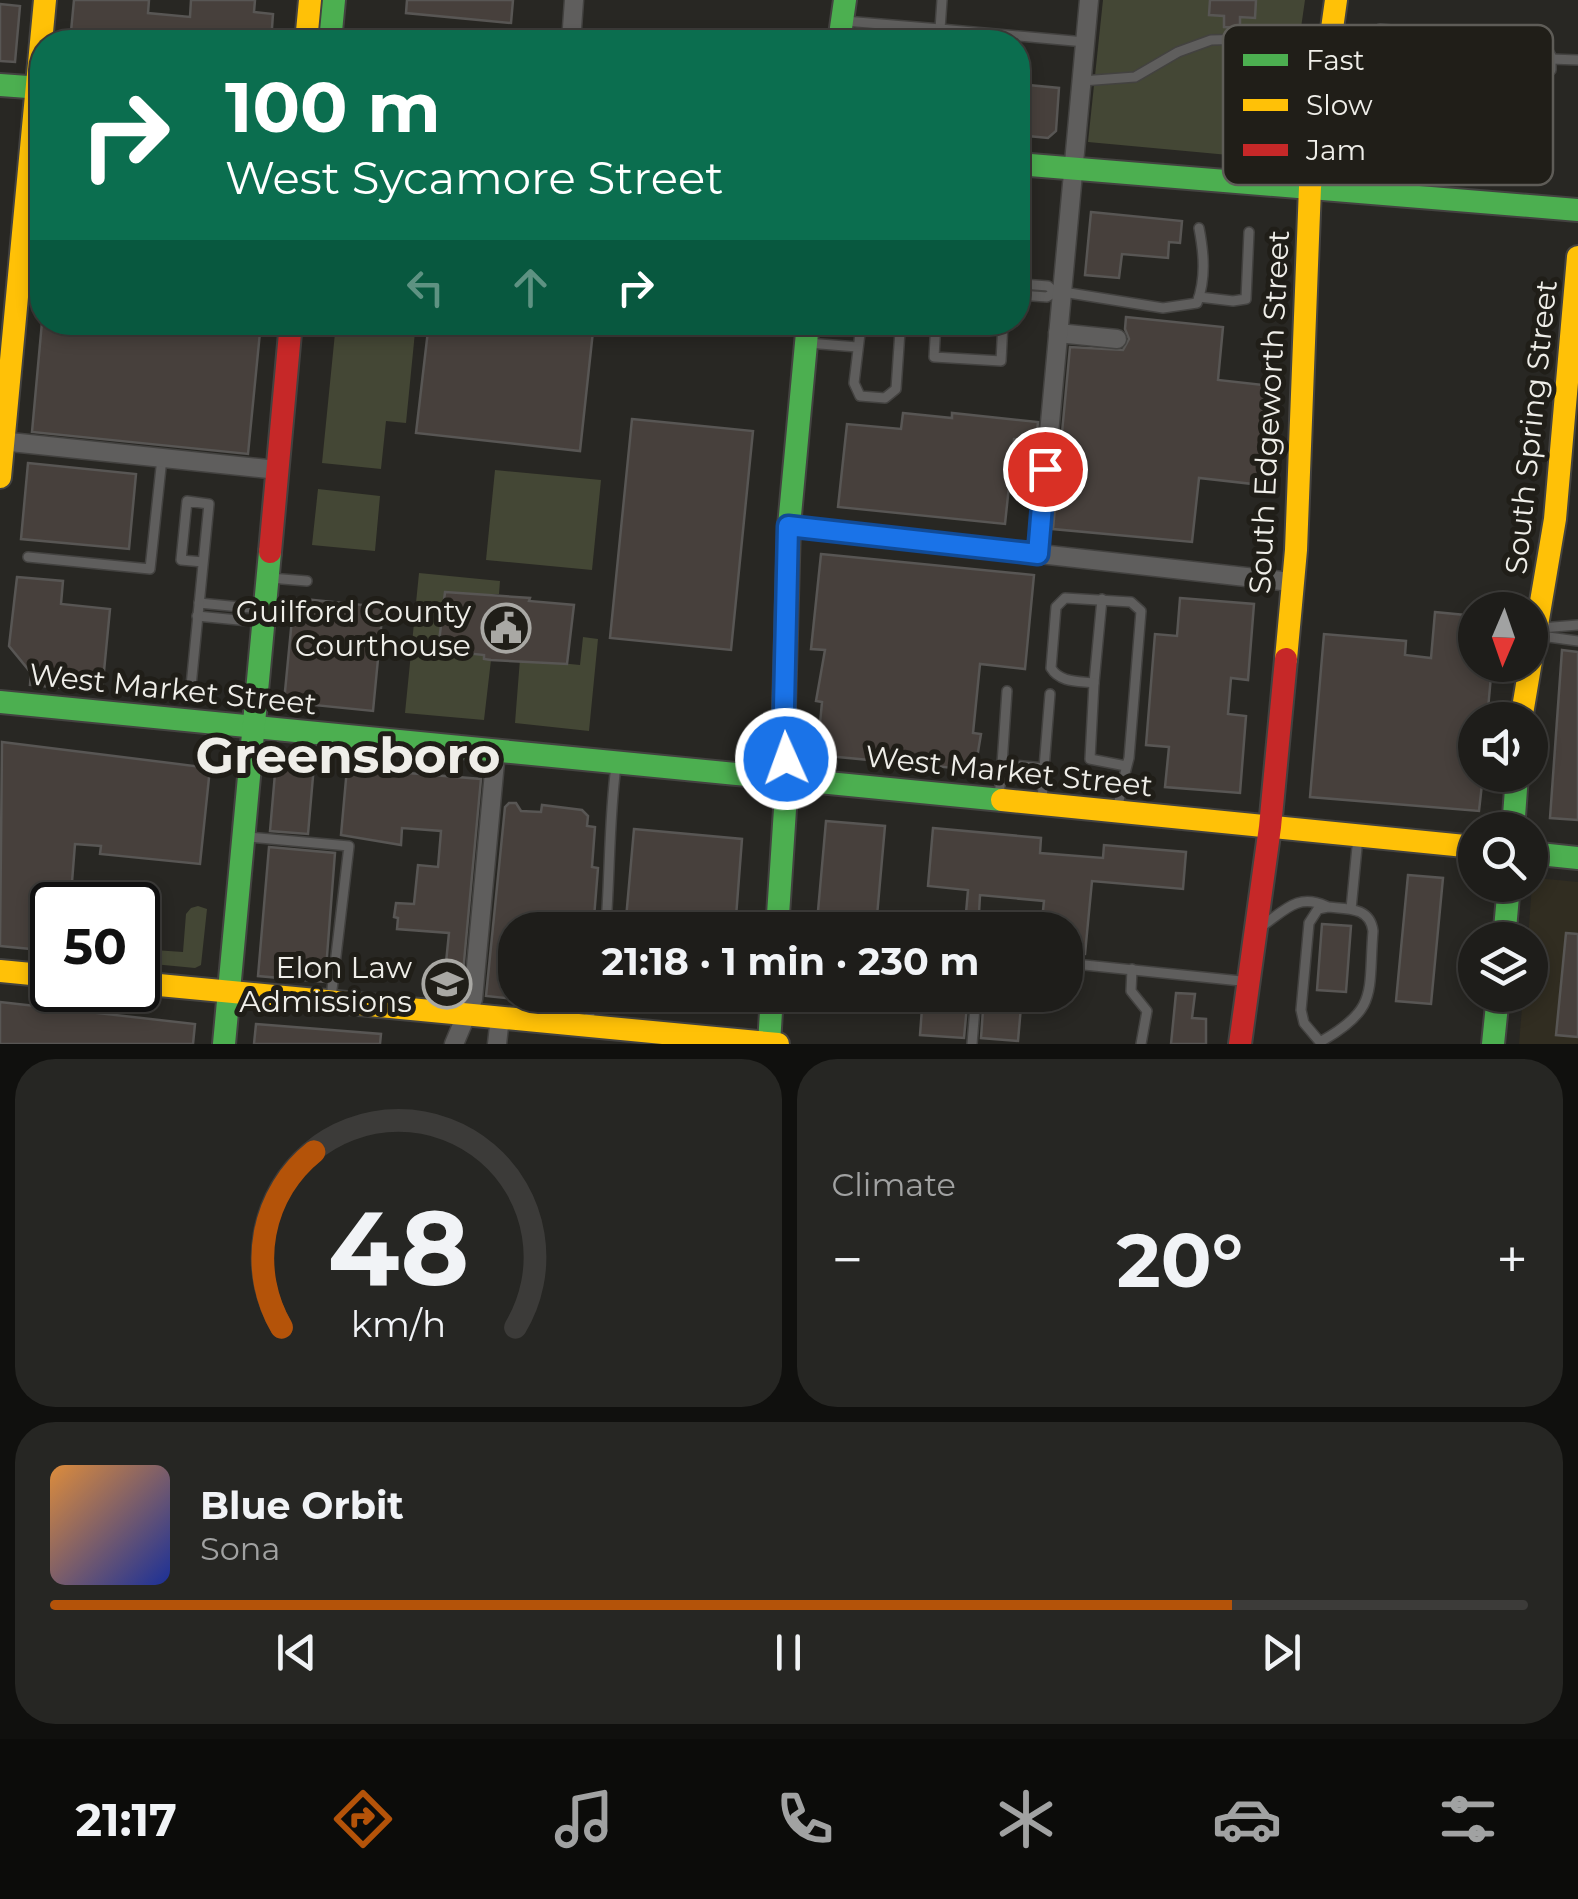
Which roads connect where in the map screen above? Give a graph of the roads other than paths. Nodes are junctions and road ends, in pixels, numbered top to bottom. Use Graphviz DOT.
graph roads {
  1 [pos="44,0"];
  2 [pos="310,0"];
  3 [pos="334,0"];
  4 [pos="574,0"];
  5 [pos="942,0"];
  6 [pos="1088,0"];
  7 [pos="842,21"];
  8 [pos="940,28"];
  9 [pos="42,30"];
  10 [pos="307,30"];
  11 [pos="331,30"];
  12 [pos="572,30"];
  13 [pos="961,30"];
  14 [pos="1030,37"];
  15 [pos="1223,40"];
  16 [pos="1084,42"];
  17 [pos="1553,59"];
  18 [pos="1578,60"];
  19 [pos="1081,81"];
  20 [pos="0,85"];
  21 [pos="30,87"];
  22 [pos="1030,165"];
  23 [pos="1072,169"];
  24 [pos="30,174"];
  25 [pos="1223,180"];
  26 [pos="1284,185"];
  27 [pos="1310,187"];
  28 [pos="1578,210"];
  29 [pos="1198,228"];
  30 [pos="1249,232"];
  31 [pos="1578,257"];
  32 [pos="1058,292"];
  33 [pos="1030,296"];
  34 [pos="1199,298"];
  35 [pos="1058,333"];
  36 [pos="290,335"];
  37 [pos="807,335"];
  38 [pos="817,335"];
  39 [pos="859,335"];
  40 [pos="900,335"];
  41 [pos="935,335"];
  42 [pos="1002,335"];
  43 [pos="1116,339"];
  44 [pos="857,347"];
  45 [pos="1570,429"];
  46 [pos="2,441"];
  47 [pos="162,458"];
  48 [pos="278,470"];
  49 [pos="0,476"];
  50 [pos="788,526"];
  51 [pos="1038,554"];
  52 [pos="28,557"];
  53 [pos="203,562"];
  54 [pos="268,578"];
  55 [pos="307,581"];
  56 [pos="1291,582"];
  57 [pos="1544,592"];
  58 [pos="1102,599"];
  59 [pos="199,603"];
  60 [pos="198,616"];
  61 [pos="264,616"];
  62 [pos="1578,625"];
  63 [pos="1548,630"];
  64 [pos="1548,634"];
  65 [pos="1578,642"];
  66 [pos="1094,683"];
  67 [pos="190,686"];
  68 [pos="1007,691"];
  69 [pos="1050,694"];
  70 [pos="0,702"];
  71 [pos="255,727"];
  72 [pos="496,751"];
  73 [pos="1128,762"];
  74 [pos="617,763"];
  75 [pos="1002,764"];
  76 [pos="1044,768"];
  77 [pos="787,779"];
  78 [pos="999,800"];
  79 [pos="1042,804"];
  80 [pos="1118,812"];
  81 [pos="1270,827"];
  82 [pos="1358,836"];
  83 [pos="244,837"];
  84 [pos="1458,846"];
  85 [pos="1548,855"];
  86 [pos="1578,858"];
  87 [pos="1328,907"];
  88 [pos="1351,909"];
  89 [pos="607,912"];
  90 [pos="778,912"];
  91 [pos="1258,930"];
  92 [pos="1083,965"];
  93 [pos="1132,970"];
  94 [pos="0,972"];
  95 [pos="30,974"];
  96 [pos="1251,982"];
  97 [pos="160,985"];
  98 [pos="228,991"];
  99 [pos="331,1001"];
  100 [pos="590,1012"];
  101 [pos="771,1012"];
  102 [pos="975,1012"];
  103 [pos="1496,1012"];
  104 [pos="469,1014"];
  105 [pos="500,1018"];
  106 [pos="588,1026"];
  107 [pos="676,1039"];
  108 [pos="1320,1043"];
  109 [pos="224,1044"];
  110 [pos="454,1044"];
  111 [pos="497,1044"];
  112 [pos="769,1044"];
  113 [pos="778,1044"];
  114 [pos="972,1044"];
  115 [pos="1141,1044"];
  116 [pos="1240,1044"];
  117 [pos="1493,1044"];
  1 -- 9 [label="main road"];
  2 -- 10 [label="main road"];
  3 -- 11 [label="main road"];
  4 -- 12 [label="street"];
  5 -- 8 [label="lane"];
  6 -- 16 [label="street"];
  7 -- 8 [label="lane"];
  8 -- 13 [label="lane"];
  14 -- 16 [label="lane"];
  15 -- 19 [label="lane"];
  16 -- 19 [label="street"];
  17 -- 18 [label="lane"];
  19 -- 23 [label="street"];
  20 -- 21 [label="main road"];
  22 -- 23 [label="main road"];
  23 -- 25 [label="main road"];
  23 -- 32 [label="street"];
  24 -- 46 [label="main road"];
  26 -- 27 [label="main road"];
  27 -- 28 [label="main road"];
  27 -- 56 [label="main road, South Edgeworth Street"];
  29 -- 34 [label="lane"];
  30 -- 34 [label="lane"];
  31 -- 45 [label="main road, South Spring Street"];
  32 -- 33 [label="lane"];
  32 -- 34 [label="lane"];
  32 -- 35 [label="street"];
  35 -- 43 [label="street"];
  35 -- 51 [label="street"];
  36 -- 48 [label="main road"];
  37 -- 50 [label="main road"];
  38 -- 44 [label="lane"];
  39 -- 44 [label="lane"];
  40 -- 44 [label="lane"];
  41 -- 42 [label="lane"];
  45 -- 57 [label="main road, South Spring Street"];
  46 -- 47 [label="street"];
  46 -- 49 [label="main road"];
  47 -- 48 [label="street"];
  47 -- 52 [label="lane"];
  48 -- 54 [label="main road"];
  50 -- 51 [label="street"];
  50 -- 77 [label="main road"];
  51 -- 56 [label="street"];
  53 -- 53 [label="lane"];
  53 -- 59 [label="lane"];
  54 -- 55 [label="lane"];
  54 -- 61 [label="main road"];
  56 -- 81 [label="main road, South Edgeworth Street"];
  58 -- 66 [label="lane"];
  58 -- 66 [label="lane"];
  58 -- 73 [label="lane"];
  59 -- 60 [label="lane"];
  59 -- 61 [label="lane"];
  60 -- 61 [label="lane"];
  60 -- 67 [label="lane"];
  61 -- 71 [label="main road"];
  62 -- 63 [label="lane"];
  64 -- 65 [label="lane"];
  66 -- 73 [label="lane"];
  68 -- 75 [label="lane"];
  69 -- 76 [label="lane"];
  70 -- 71 [label="main road, West Market Street"];
  71 -- 72 [label="main road, West Market Street"];
  71 -- 83 [label="main road"];
  72 -- 74 [label="main road, West Market Street"];
  72 -- 104 [label="street"];
  73 -- 80 [label="lane"];
  74 -- 77 [label="main road, West Market Street"];
  74 -- 89 [label="lane"];
  75 -- 76 [label="lane"];
  75 -- 78 [label="lane"];
  76 -- 79 [label="lane"];
  77 -- 78 [label="main road, West Market Street"];
  77 -- 90 [label="main road"];
  78 -- 79 [label="main road, West Market Street"];
  79 -- 80 [label="main road, West Market Street"];
  80 -- 81 [label="main road, West Market Street"];
  81 -- 82 [label="main road, West Market Street"];
  81 -- 91 [label="main road, South Edgeworth Street"];
  82 -- 84 [label="main road, West Market Street"];
  82 -- 88 [label="lane"];
  83 -- 98 [label="main road"];
  83 -- 99 [label="lane"];
  85 -- 86 [label="main road"];
  87 -- 88 [label="lane"];
  87 -- 91 [label="lane"];
  87 -- 108 [label="lane"];
  88 -- 108 [label="lane"];
  91 -- 96 [label="main road, South Edgeworth Street"];
  92 -- 93 [label="lane"];
  93 -- 96 [label="lane"];
  93 -- 115 [label="lane"];
  94 -- 95 [label="main road"];
  96 -- 116 [label="main road, South Edgeworth Street"];
  97 -- 98 [label="main road"];
  98 -- 99 [label="main road"];
  98 -- 109 [label="main road"];
  99 -- 104 [label="main road"];
  100 -- 106 [label="lane"];
  101 -- 112 [label="main road"];
  102 -- 114 [label="lane"];
  103 -- 117 [label="main road"];
  104 -- 105 [label="main road"];
  104 -- 110 [label="street"];
  105 -- 106 [label="main road"];
  105 -- 111 [label="street"];
  106 -- 107 [label="main road"];
  107 -- 112 [label="main road"];
  112 -- 113 [label="main road"];
}
